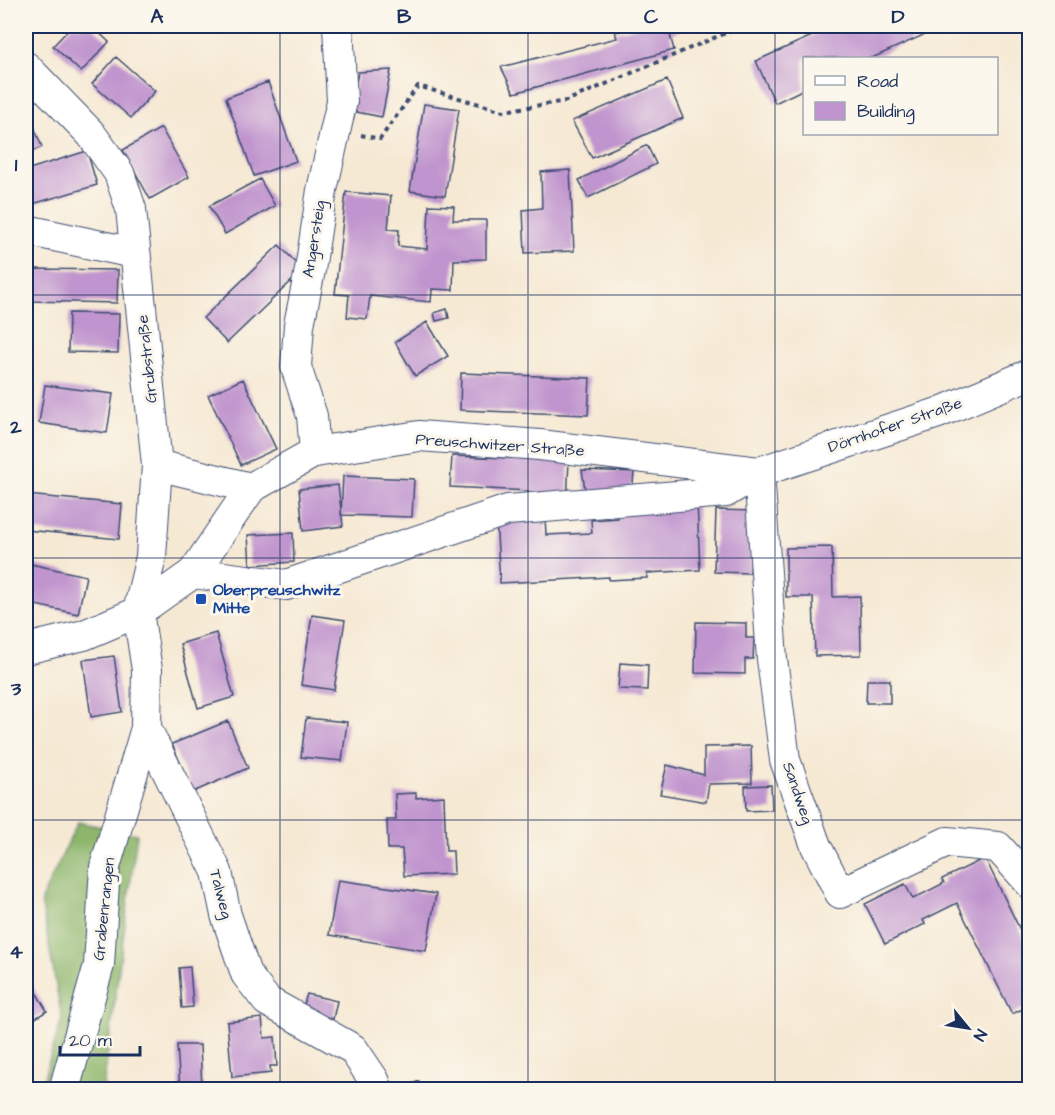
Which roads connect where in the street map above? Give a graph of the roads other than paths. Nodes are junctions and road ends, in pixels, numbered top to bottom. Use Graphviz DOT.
graph roads {
  1 [pos="338,26"];
  2 [pos="26,67"];
  3 [pos="26,230"];
  4 [pos="134,253"];
  5 [pos="1029,374"];
  6 [pos="315,452"];
  7 [pos="157,465"];
  8 [pos="759,472"];
  9 [pos="252,488"];
  10 [pos="193,573"];
  11 [pos="138,612"];
  12 [pos="26,649"];
  13 [pos="146,728"];
  14 [pos="1029,883"];
  15 [pos="64,1089"];
  16 [pos="378,1089"];
  1 -- 6 [label="street, Angersteig"];
  2 -- 4 [label="street, Grubstraße"];
  3 -- 4 [label="street"];
  4 -- 7 [label="street, Grubstraße"];
  5 -- 8 [label="street, Dörnhofer Straße"];
  6 -- 8 [label="street, Preuschwitzer Straße"];
  6 -- 9 [label="street, Preuschwitzer Straße"];
  7 -- 9 [label="street"];
  7 -- 11 [label="street, Grubstraße"];
  8 -- 10 [label="street"];
  8 -- 14 [label="street, Sandweg"];
  9 -- 10 [label="street, Preuschwitzer Straße"];
  10 -- 11 [label="street, Preuschwitzer Straße"];
  11 -- 12 [label="street, Preuschwitzer Straße"];
  11 -- 13 [label="street, Talweg"];
  13 -- 15 [label="street, Grabenrangen"];
  13 -- 16 [label="street, Talweg"];
}
